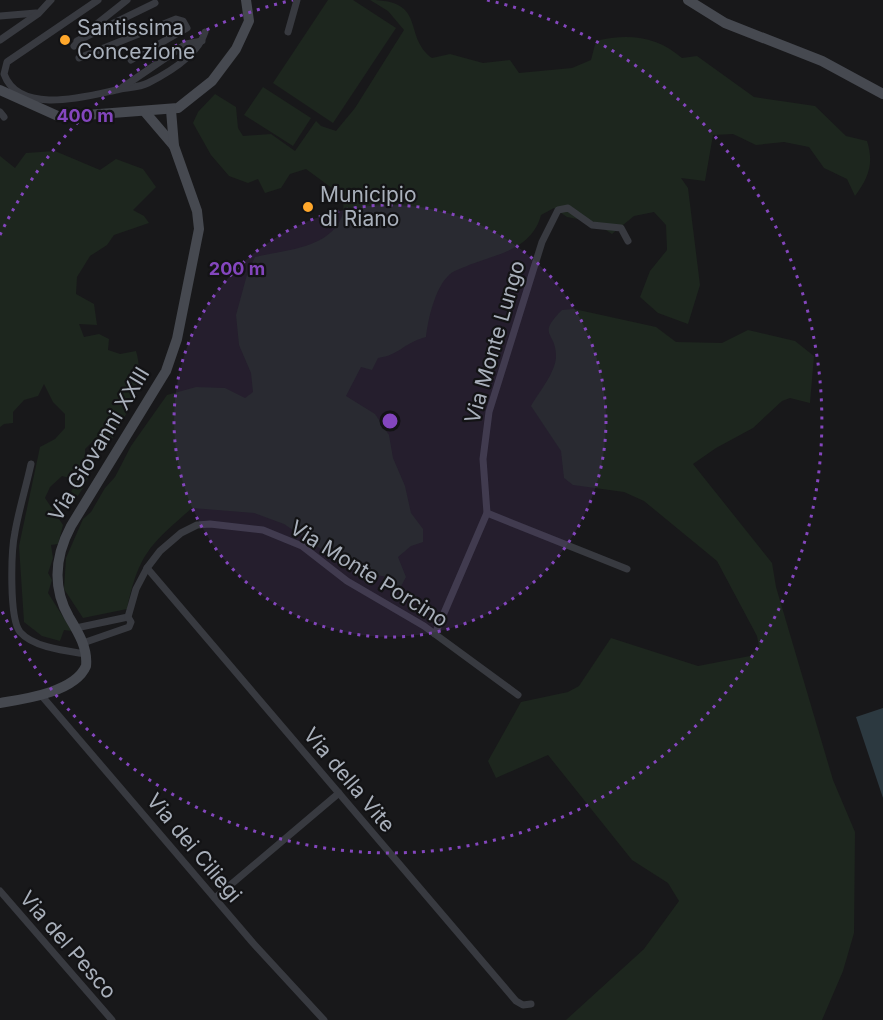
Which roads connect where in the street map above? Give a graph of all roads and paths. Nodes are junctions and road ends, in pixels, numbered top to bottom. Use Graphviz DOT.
graph roads {
  1 [pos="51,0"];
  2 [pos="98,0"];
  3 [pos="127,0"];
  4 [pos="246,0"];
  5 [pos="297,0"];
  6 [pos="688,0"];
  7 [pos="155,3"];
  8 [pos="39,13"];
  9 [pos="0,16"];
  10 [pos="205,32"];
  11 [pos="288,32"];
  12 [pos="0,40"];
  13 [pos="202,41"];
  14 [pos="79,58"];
  15 [pos="131,60"];
  16 [pos="120,89"];
  17 [pos="0,90"];
  18 [pos="883,94"];
  19 [pos="22,98"];
  20 [pos="171,110"];
  21 [pos="145,112"];
  22 [pos="174,146"];
  23 [pos="628,241"];
  24 [pos="31,464"];
  25 [pos="487,513"];
  26 [pos="147,567"];
  27 [pos="627,569"];
  28 [pos="128,617"];
  29 [pos="76,628"];
  30 [pos="435,634"];
  31 [pos="84,649"];
  32 [pos="41,695"];
  33 [pos="518,695"];
  34 [pos="0,703"];
  35 [pos="339,793"];
  36 [pos="0,891"];
  37 [pos="215,898"];
  38 [pos="531,1004"];
  39 [pos="112,1020"];
  40 [pos="324,1020"];
  1 -- 8 [label="street"];
  2 -- 19 [label="street"];
  3 -- 7 [label="street"];
  4 -- 20 [label="street"];
  5 -- 11 [label="street"];
  6 -- 18 [label="street"];
  8 -- 9 [label="street"];
  8 -- 12 [label="street"];
  10 -- 13 [label="street"];
  13 -- 16 [label="street"];
  13 -- 16 [label="street"];
  14 -- 15 [label="street"];
  16 -- 19 [label="street"];
  17 -- 19 [label="street"];
  19 -- 21 [label="street"];
  20 -- 21 [label="street"];
  20 -- 22 [label="street, Via Giovanni XXIII"];
  21 -- 22 [label="street, Via Giovanni XXIII"];
  22 -- 29 [label="street, Via Giovanni XXIII"];
  23 -- 25 [label="street, Via Monte Lungo"];
  24 -- 31 [label="street"];
  25 -- 27 [label="street"];
  25 -- 30 [label="street, Via Monte Lungo"];
  26 -- 28 [label="street, Via Monte Porcino"];
  26 -- 30 [label="street, Via Monte Porcino"];
  26 -- 35 [label="street, Via della Vite"];
  28 -- 29 [label="street"];
  28 -- 31 [label="street, Via Monte Porcino"];
  29 -- 31 [label="street, Via Giovanni XXIII"];
  30 -- 33 [label="street, Via Monte Porcino"];
  31 -- 32 [label="street"];
  32 -- 34 [label="street"];
  32 -- 37 [label="street, Via dei Ciliegi"];
  35 -- 37 [label="street"];
  35 -- 38 [label="street, Via della Vite"];
  36 -- 39 [label="street, Via del Pesco"];
  37 -- 40 [label="street, Via dei Ciliegi"];
}
